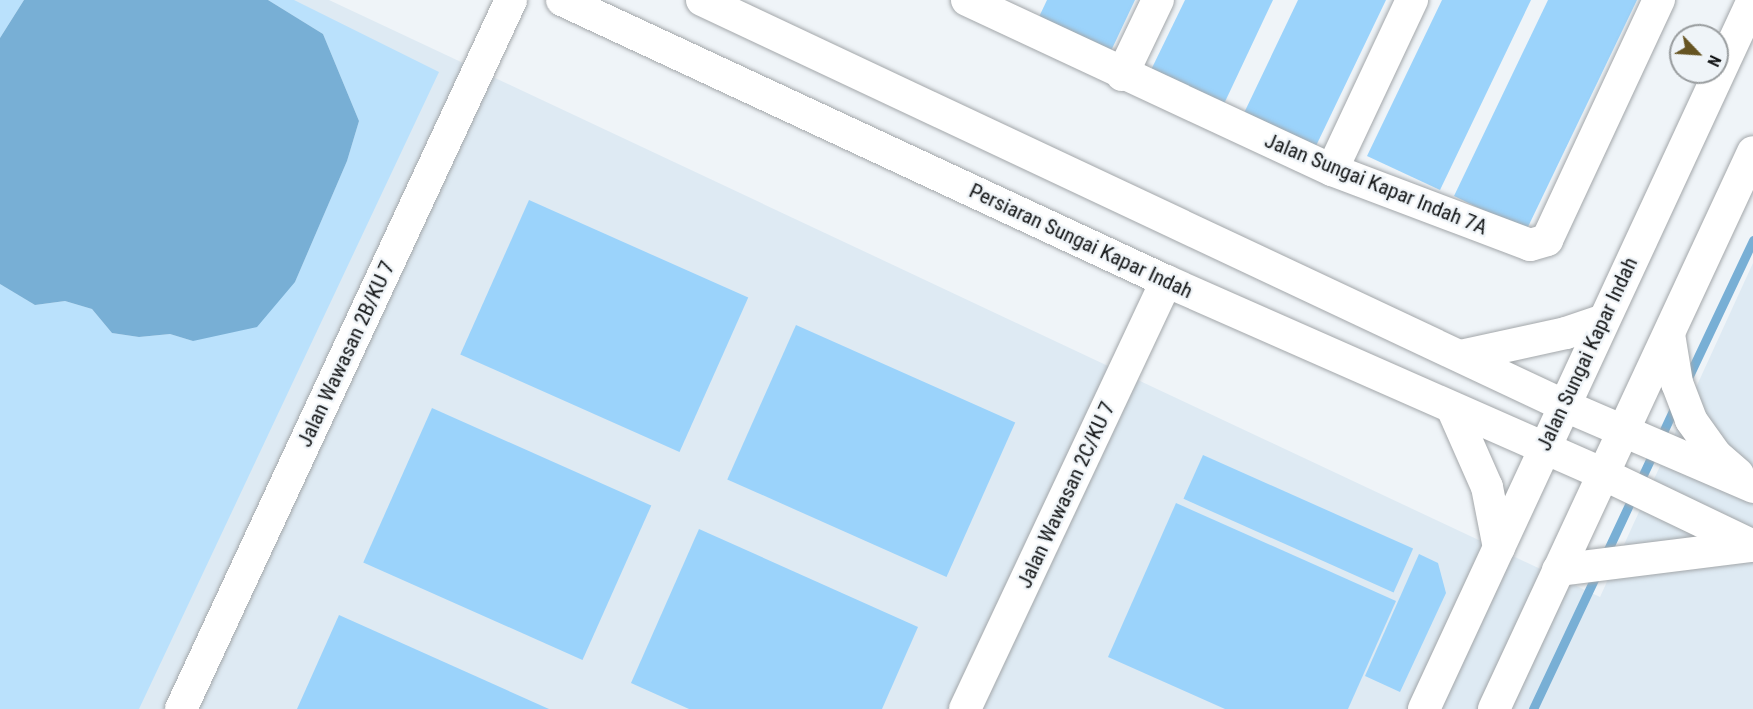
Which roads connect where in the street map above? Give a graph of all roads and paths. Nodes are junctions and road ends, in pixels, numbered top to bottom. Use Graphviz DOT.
graph roads {
  1 [pos="511,0"];
  2 [pos="562,0"];
  3 [pos="702,0"];
  4 [pos="967,0"];
  5 [pos="1158,0"];
  6 [pos="1412,0"];
  7 [pos="1659,0"];
  8 [pos="1753,0"];
  9 [pos="1122,75"];
  10 [pos="1753,152"];
  11 [pos="1332,171"];
  12 [pos="1166,280"];
  13 [pos="1603,320"];
  14 [pos="1668,334"];
  15 [pos="1461,357"];
  16 [pos="1563,405"];
  17 [pos="1453,410"];
  18 [pos="1633,435"];
  19 [pos="1541,449"];
  20 [pos="1613,479"];
  21 [pos="1753,487"];
  22 [pos="1753,546"];
  23 [pos="1499,548"];
  24 [pos="1558,570"];
  25 [pos="181,709"];
  26 [pos="965,709"];
  27 [pos="1424,709"];
  28 [pos="1494,709"];
  1 -- 25 [label="street, Jalan Wawasan 2B/KU 7"];
  2 -- 12 [label="street, Persiaran Sungai Kapar Indah"];
  3 -- 15 [label="street"];
  4 -- 9 [label="street, Jalan Sungai Kapar Indah 7A"];
  5 -- 9 [label="street"];
  6 -- 11 [label="street"];
  7 -- 11 [label="street, Jalan Sungai Kapar Indah 7A"];
  8 -- 13 [label="street, Jalan Sungai Kapar Indah"];
  9 -- 11 [label="street, Jalan Sungai Kapar Indah 7A"];
  10 -- 14 [label="street"];
  12 -- 17 [label="street, Persiaran Sungai Kapar Indah"];
  12 -- 26 [label="street, Jalan Wawasan 2C/KU 7"];
  13 -- 15 [label="street"];
  13 -- 16 [label="street, Jalan Sungai Kapar Indah"];
  14 -- 18 [label="street"];
  14 -- 21 [label="street"];
  15 -- 16 [label="street"];
  16 -- 18 [label="street"];
  16 -- 19 [label="street, Jalan Sungai Kapar Indah"];
  17 -- 19 [label="street, Persiaran Sungai Kapar Indah"];
  17 -- 23 [label="street"];
  18 -- 20 [label="street"];
  18 -- 21 [label="street"];
  19 -- 20 [label="street, Persiaran Sungai Kapar Indah"];
  19 -- 23 [label="street, Jalan Sungai Kapar Indah"];
  20 -- 22 [label="street, Persiaran Sungai Kapar Indah"];
  20 -- 24 [label="street"];
  22 -- 24 [label="street"];
  23 -- 27 [label="street, Jalan Sungai Kapar Indah"];
  24 -- 28 [label="street"];
}
